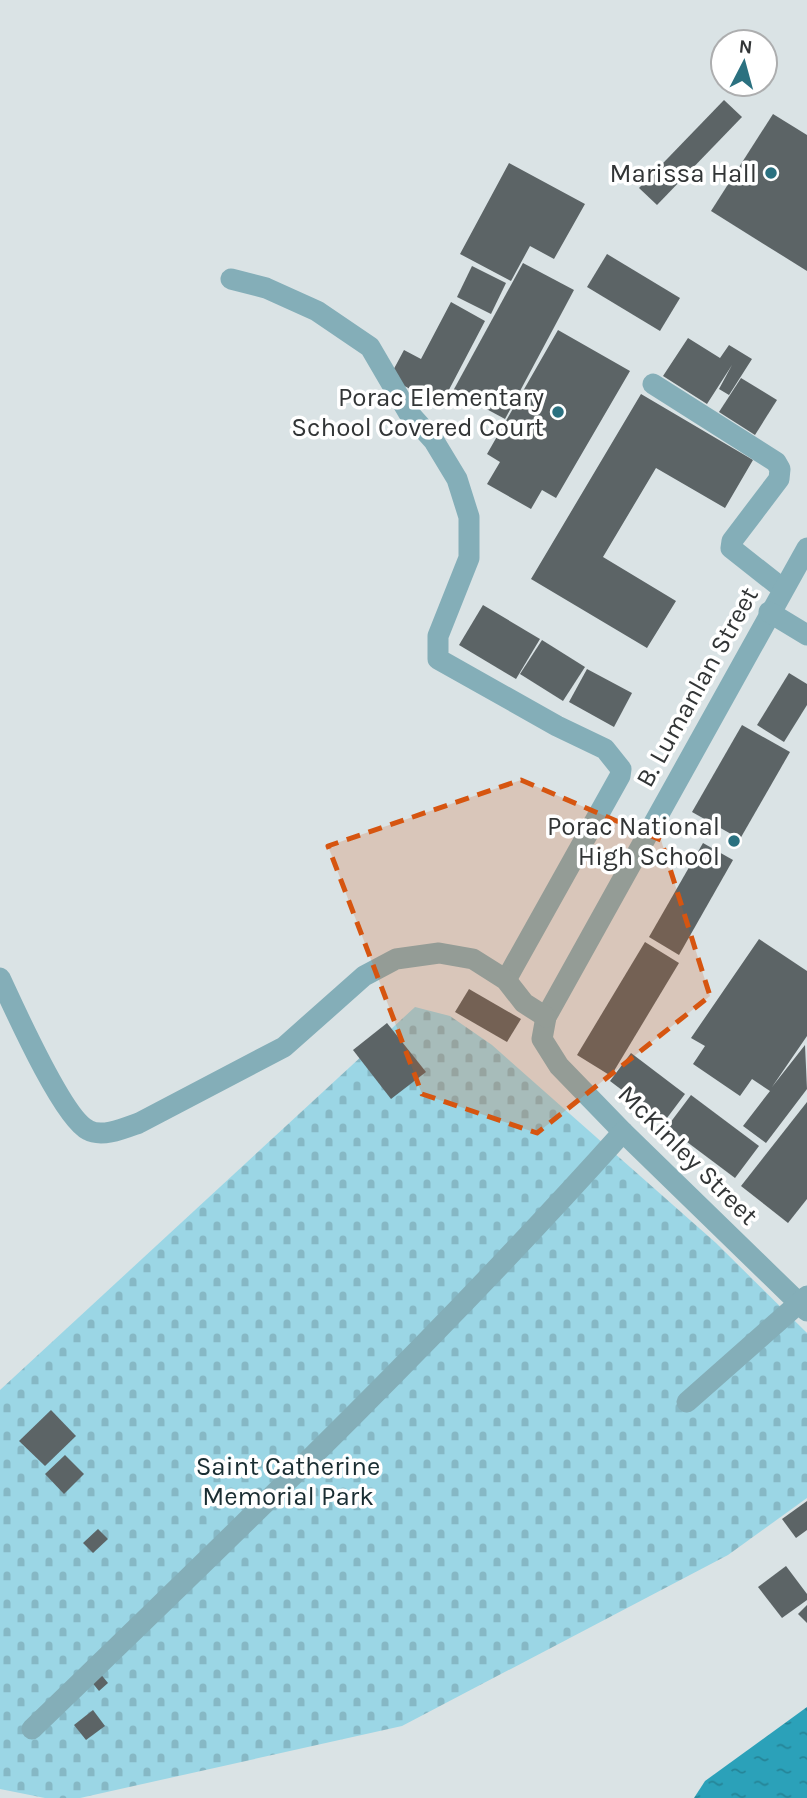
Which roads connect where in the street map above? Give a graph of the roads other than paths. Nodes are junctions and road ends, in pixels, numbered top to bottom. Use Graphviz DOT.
graph roads {
  1 [pos="232,279"];
  2 [pos="653,384"];
  3 [pos="807,548"];
  4 [pos="783,589"];
  5 [pos="769,612"];
  6 [pos="807,635"];
  7 [pos="0,978"];
  8 [pos="506,981"];
  9 [pos="546,1017"];
  10 [pos="542,1040"];
  11 [pos="623,1132"];
  12 [pos="805,1304"];
  13 [pos="687,1402"];
  14 [pos="32,1729"];
  1 -- 8 [label="street"];
  2 -- 4 [label="street"];
  3 -- 4 [label="street, B. Lumanlan Street"];
  4 -- 5 [label="street, B. Lumanlan Street"];
  5 -- 6 [label="street"];
  5 -- 9 [label="street, B. Lumanlan Street"];
  7 -- 8 [label="street"];
  8 -- 9 [label="street"];
  9 -- 10 [label="street, B. Lumanlan Street"];
  10 -- 11 [label="street, McKinley Street"];
  11 -- 12 [label="street, McKinley Street"];
  11 -- 14 [label="street"];
  12 -- 13 [label="street"];
}
